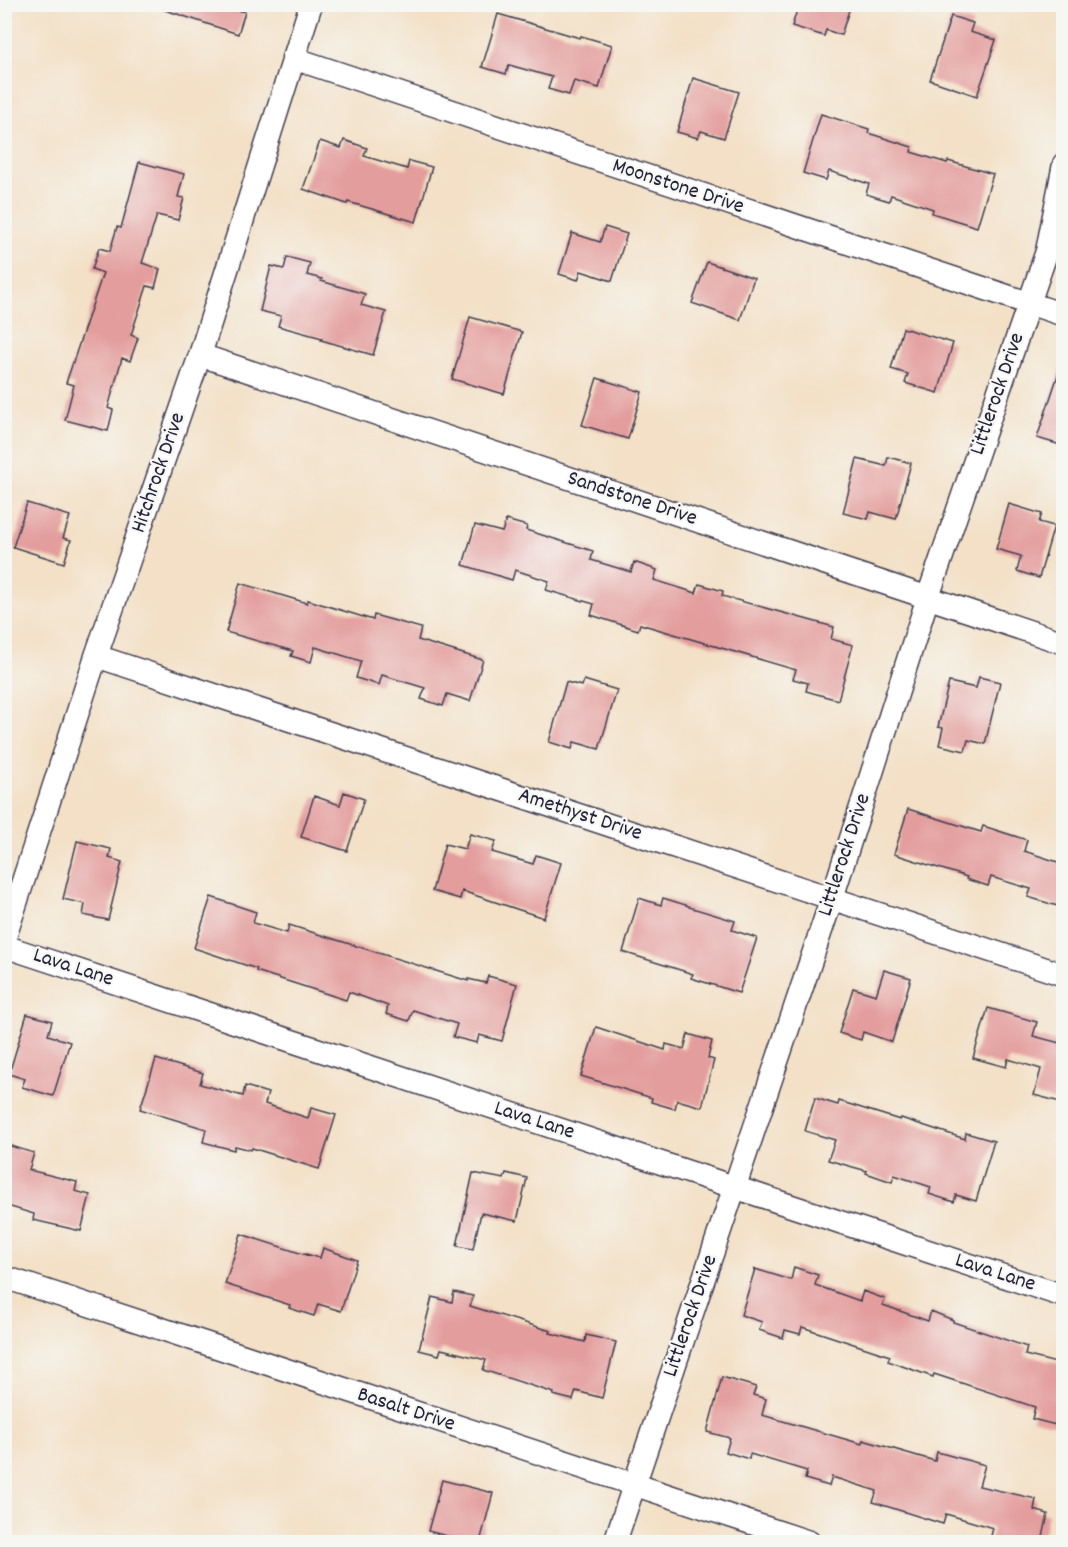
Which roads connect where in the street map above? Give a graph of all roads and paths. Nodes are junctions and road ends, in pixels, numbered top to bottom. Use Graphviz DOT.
graph roads {
  1 [pos="311,4"];
  2 [pos="293,58"];
  3 [pos="1064,165"];
  4 [pos="1029,303"];
  5 [pos="1064,315"];
  6 [pos="200,355"];
  7 [pos="928,597"];
  8 [pos="1064,643"];
  9 [pos="96,656"];
  10 [pos="832,898"];
  11 [pos="4,940"];
  12 [pos="4,946"];
  13 [pos="1064,975"];
  14 [pos="735,1188"];
  15 [pos="4,1277"];
  16 [pos="1064,1296"];
  17 [pos="633,1486"];
  18 [pos="615,1542"];
  19 [pos="809,1542"];
  1 -- 2 [label="street, Hitchrock Drive"];
  2 -- 4 [label="street, Moonstone Drive"];
  2 -- 6 [label="street, Hitchrock Drive"];
  3 -- 4 [label="street, Littlerock Drive"];
  4 -- 5 [label="street, Moonstone Drive"];
  4 -- 7 [label="street, Littlerock Drive"];
  6 -- 7 [label="street, Sandstone Drive"];
  6 -- 9 [label="street, Hitchrock Drive"];
  7 -- 8 [label="street, Sandstone Drive"];
  7 -- 10 [label="street, Littlerock Drive"];
  9 -- 10 [label="street, Amethyst Drive"];
  9 -- 11 [label="street, Hitchrock Drive"];
  10 -- 13 [label="street, Amethyst Drive"];
  10 -- 14 [label="street, Littlerock Drive"];
  12 -- 14 [label="street, Lava Lane"];
  14 -- 16 [label="street, Lava Lane"];
  14 -- 17 [label="street, Littlerock Drive"];
  15 -- 17 [label="street, Basalt Drive"];
  17 -- 18 [label="street, Littlerock Drive"];
  17 -- 19 [label="street, Basalt Drive"];
}
